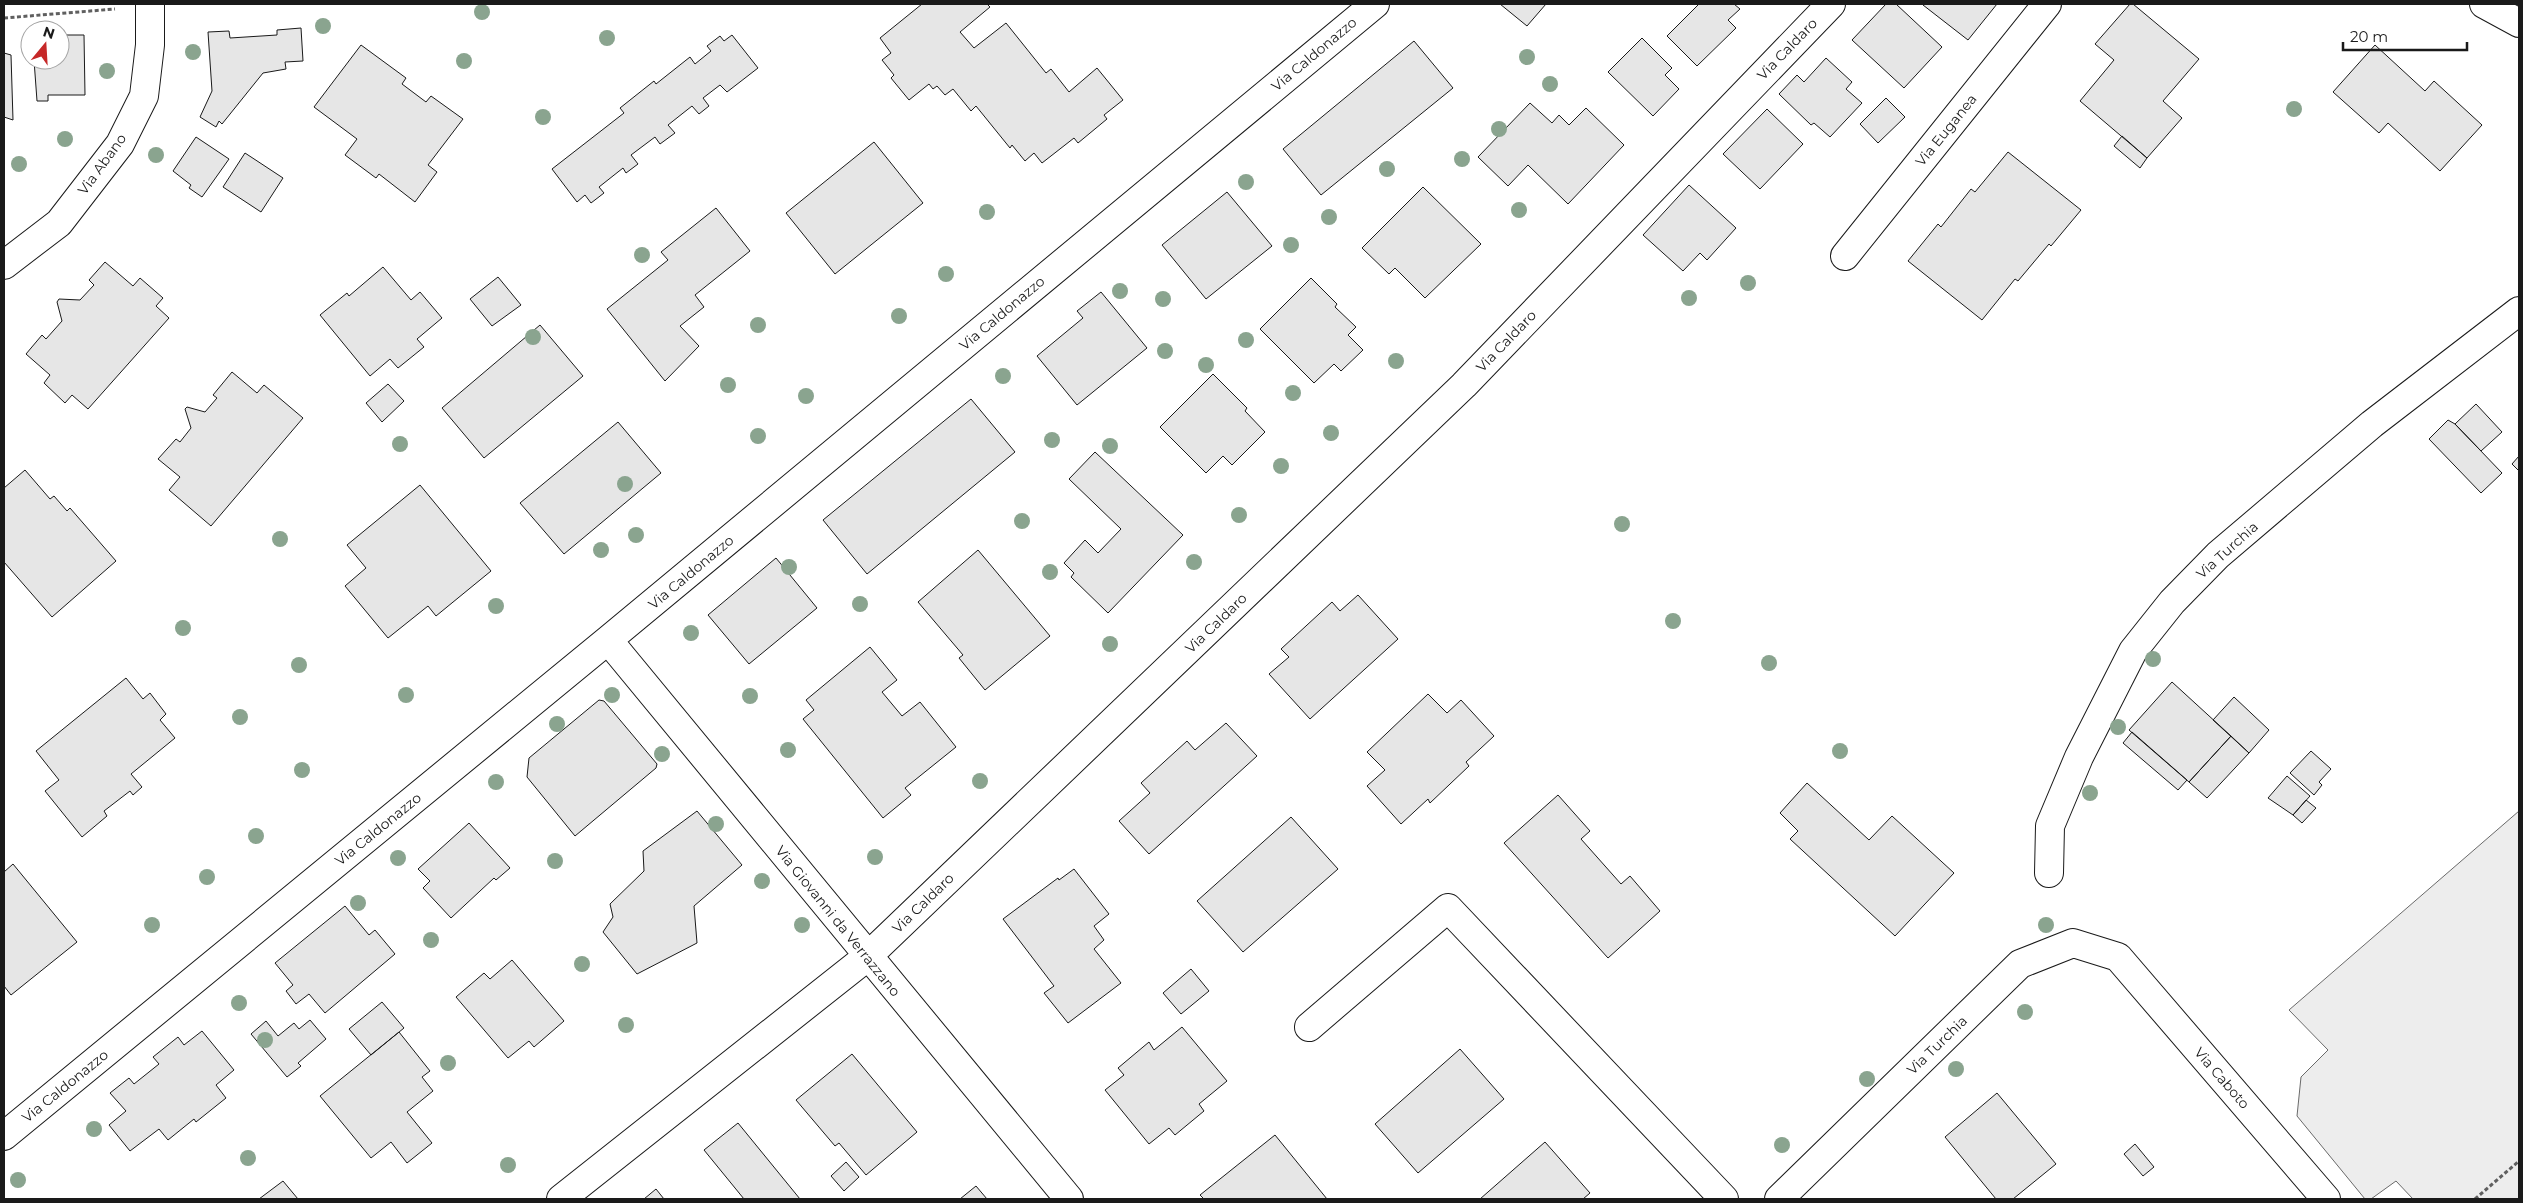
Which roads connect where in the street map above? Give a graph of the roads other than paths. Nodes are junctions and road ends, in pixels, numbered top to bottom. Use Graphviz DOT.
graph roads {
  1 [pos="1375,4"];
  2 [pos="1831,4"];
  3 [pos="2047,4"];
  4 [pos="2484,4"];
  5 [pos="150,5"];
  6 [pos="2519,22"];
  7 [pos="1845,256"];
  8 [pos="4,265"];
  9 [pos="2519,311"];
  10 [pos="608,640"];
  11 [pos="2049,873"];
  12 [pos="867,957"];
  13 [pos="2118,958"];
  14 [pos="1310,1027"];
  15 [pos="4,1136"];
  16 [pos="561,1199"];
  17 [pos="1069,1199"];
  18 [pos="1724,1199"];
  19 [pos="1779,1199"];
  20 [pos="2326,1199"];
  1 -- 10 [label="street, Via Caldonazzo"];
  2 -- 12 [label="street, Via Caldaro"];
  3 -- 7 [label="street, Via Euganea"];
  4 -- 6 [label="street"];
  5 -- 8 [label="street, Via Abano"];
  9 -- 11 [label="street, Via Turchia"];
  10 -- 12 [label="street, Via Giovanni da Verrazzano"];
  10 -- 15 [label="street, Via Caldonazzo"];
  12 -- 16 [label="street, Via Caldaro"];
  12 -- 17 [label="street, Via Giovanni da Verrazzano"];
  13 -- 19 [label="street, Via Turchia"];
  13 -- 20 [label="street, Via Caboto"];
  14 -- 18 [label="street"];
}
